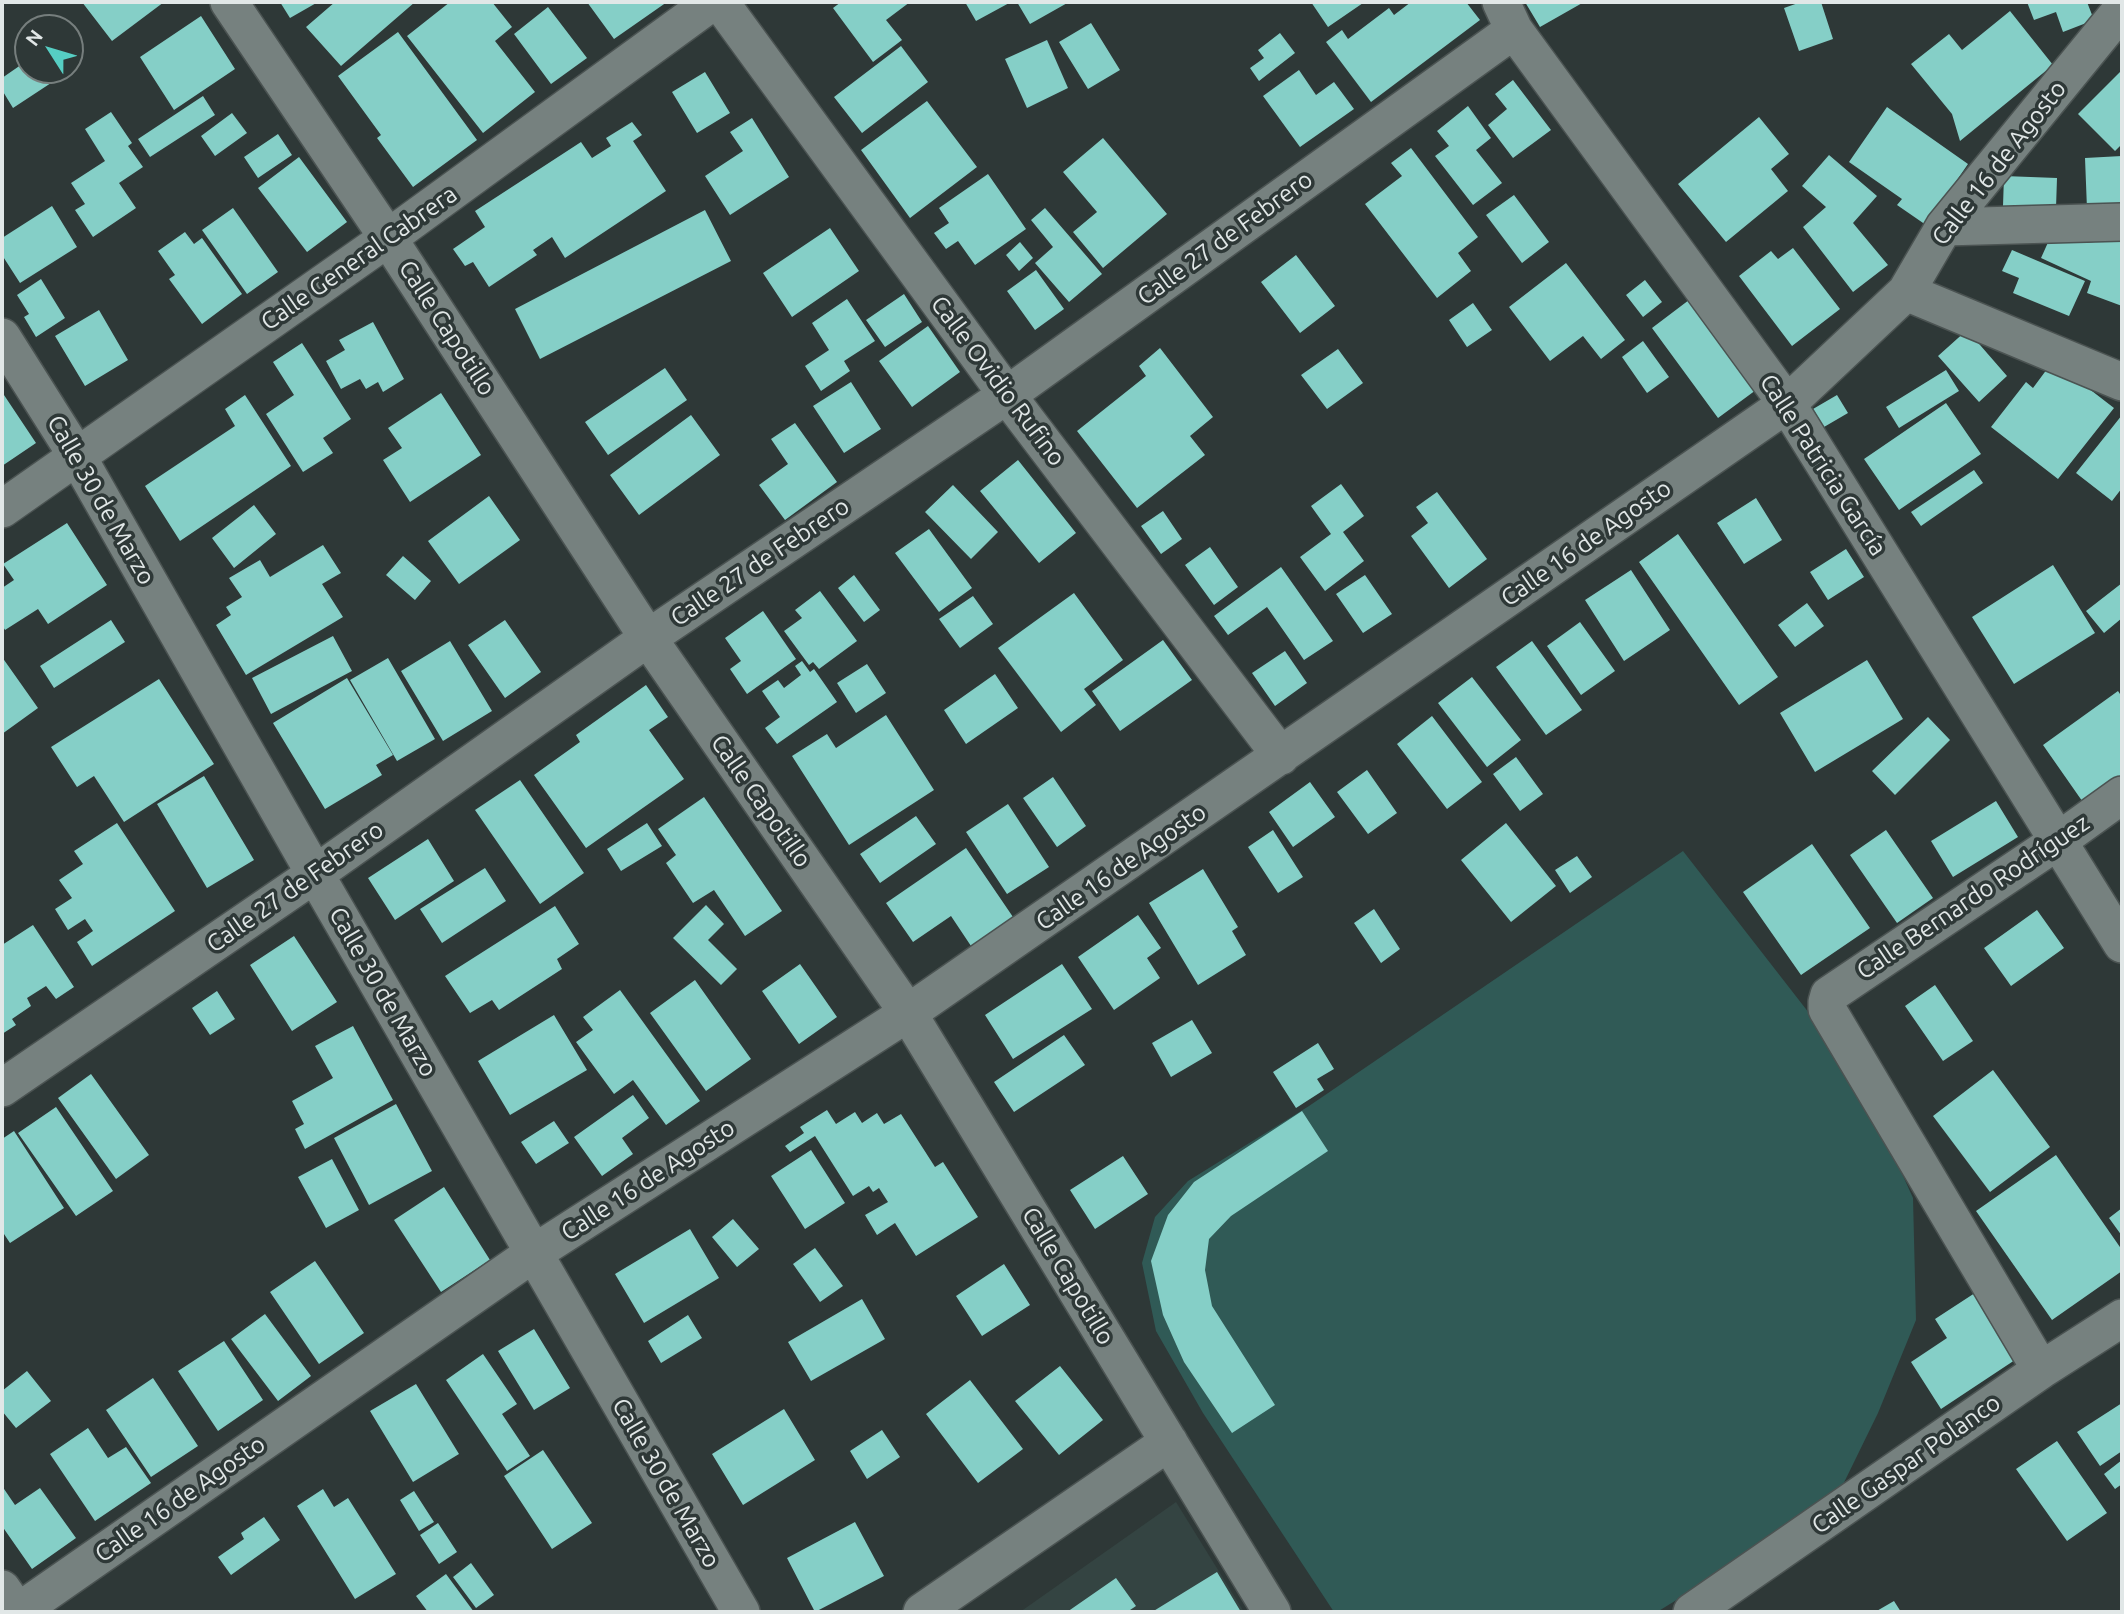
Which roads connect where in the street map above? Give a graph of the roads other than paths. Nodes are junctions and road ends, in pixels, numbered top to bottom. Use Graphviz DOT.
graph roads {
  1 [pos="229,2"];
  2 [pos="712,2"];
  3 [pos="720,2"];
  4 [pos="2122,9"];
  5 [pos="1507,16"];
  6 [pos="2122,222"];
  7 [pos="1944,227"];
  8 [pos="388,238"];
  9 [pos="1906,292"];
  10 [pos="2,337"];
  11 [pos="2122,382"];
  12 [pos="1007,396"];
  13 [pos="1787,404"];
  14 [pos="77,456"];
  15 [pos="2,509"];
  16 [pos="648,638"];
  17 [pos="1281,756"];
  18 [pos="2122,795"];
  19 [pos="2058,841"];
  20 [pos="315,874"];
  21 [pos="2122,944"];
  22 [pos="908,1013"];
  23 [pos="2,1088"];
  24 [pos="534,1253"];
  25 [pos="2122,1318"];
  26 [pos="2041,1370"];
  27 [pos="1169,1442"];
  28 [pos="2,1589"];
  29 [pos="18,1612"];
  30 [pos="741,1612"];
  31 [pos="922,1612"];
  32 [pos="1272,1612"];
  33 [pos="1692,1612"];
  1 -- 8 [label="street, Calle Capotillo"];
  2 -- 8 [label="street, Calle General Cabrera"];
  3 -- 12 [label="street, Calle Ovidio Rufino"];
  4 -- 7 [label="street, Calle 16 de Agosto"];
  5 -- 12 [label="street, Calle 27 de Febrero"];
  5 -- 13 [label="street, Calle Patricia García"];
  6 -- 7 [label="street"];
  7 -- 9 [label="street, Calle 16 de Agosto"];
  8 -- 14 [label="street, Calle General Cabrera"];
  8 -- 16 [label="street, Calle Capotillo"];
  9 -- 11 [label="street"];
  9 -- 13 [label="street, Calle 16 de Agosto"];
  10 -- 14 [label="street, Calle 30 de Marzo"];
  12 -- 16 [label="street, Calle 27 de Febrero"];
  12 -- 17 [label="street, Calle Ovidio Rufino"];
  13 -- 17 [label="street, Calle 16 de Agosto"];
  13 -- 19 [label="street, Calle Patricia García"];
  14 -- 15 [label="street, Calle General Cabrera"];
  14 -- 20 [label="street, Calle 30 de Marzo"];
  16 -- 20 [label="street, Calle 27 de Febrero"];
  16 -- 22 [label="street, Calle Capotillo"];
  17 -- 22 [label="street, Calle 16 de Agosto"];
  18 -- 19 [label="street, Calle Bernardo Rodríguez"];
  19 -- 21 [label="street, Calle Patricia García"];
  19 -- 26 [label="street, Calle Bernardo Rodríguez"];
  20 -- 23 [label="street, Calle 27 de Febrero"];
  20 -- 24 [label="street, Calle 30 de Marzo"];
  22 -- 24 [label="street, Calle 16 de Agosto"];
  22 -- 27 [label="street, Calle Capotillo"];
  24 -- 29 [label="street, Calle 16 de Agosto"];
  24 -- 30 [label="street, Calle 30 de Marzo"];
  25 -- 26 [label="street, Calle Gaspar Polanco"];
  26 -- 33 [label="street, Calle Gaspar Polanco"];
  27 -- 31 [label="street"];
  27 -- 32 [label="street, Calle Capotillo"];
  28 -- 29 [label="street"];
}
